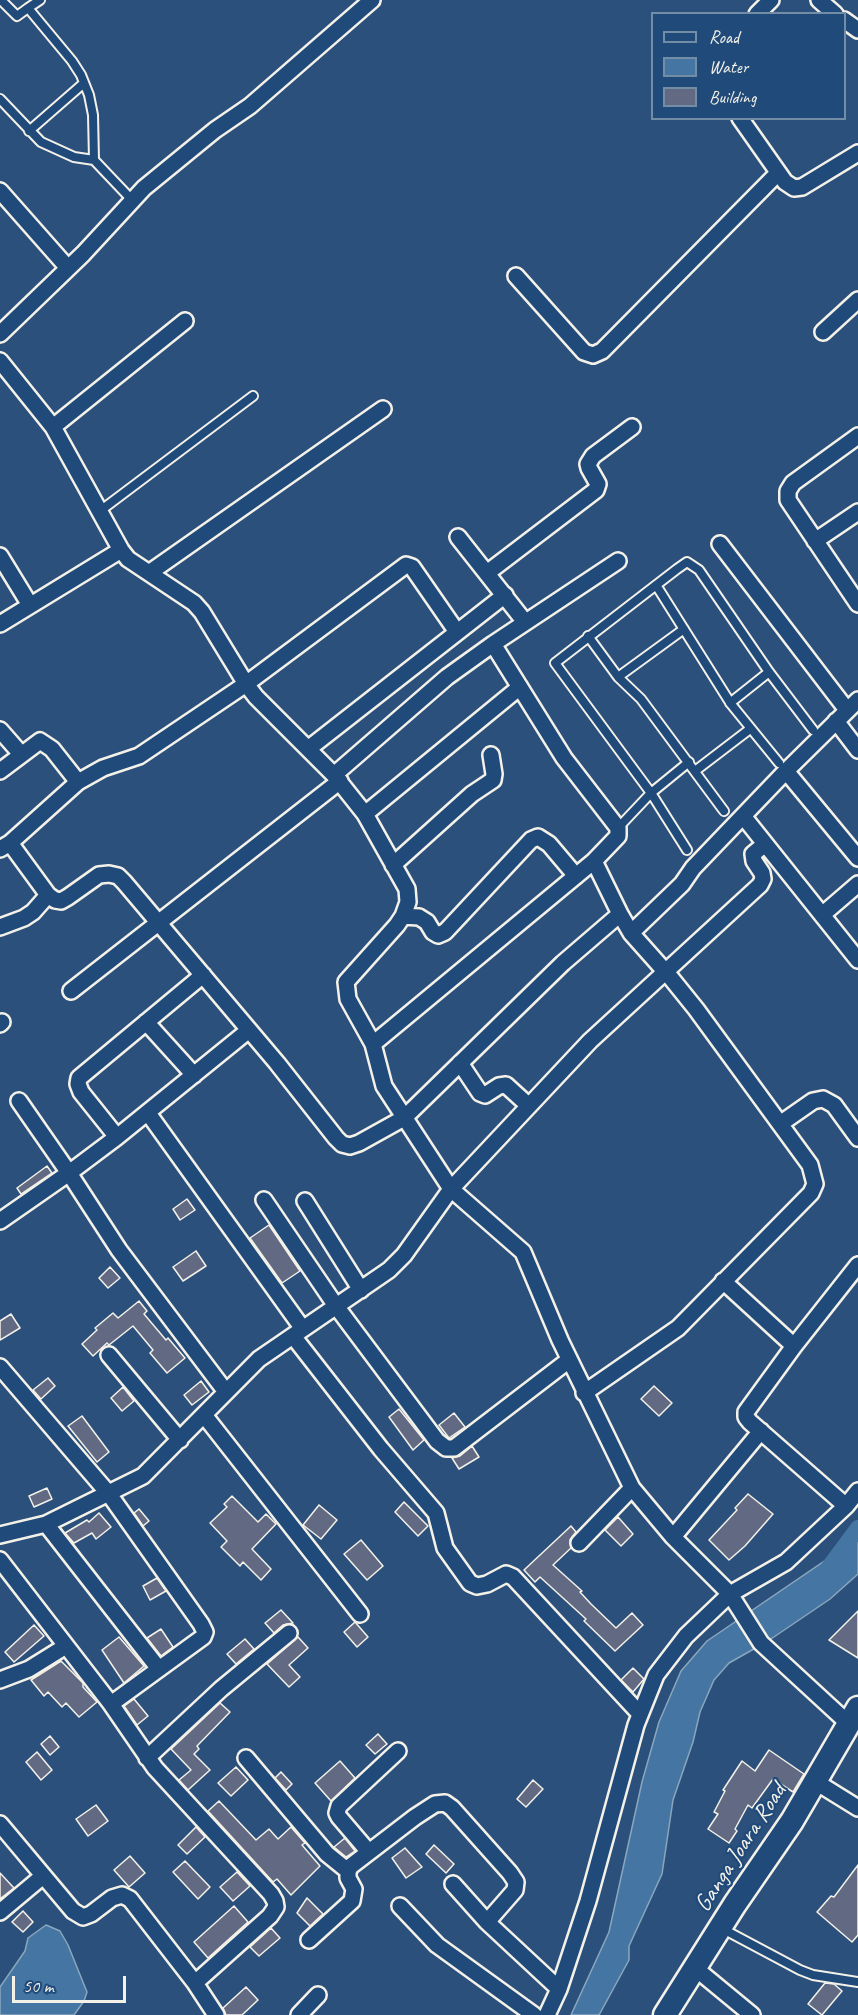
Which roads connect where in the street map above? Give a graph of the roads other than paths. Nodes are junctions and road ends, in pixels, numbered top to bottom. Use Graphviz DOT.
graph roads {
  1 [pos="1,0"];
  2 [pos="40,0"];
  3 [pos="372,0"];
  4 [pos="771,0"];
  5 [pos="819,0"];
  6 [pos="28,8"];
  7 [pos="758,12"];
  8 [pos="833,12"];
  9 [pos="84,82"];
  10 [pos="0,99"];
  11 [pos="741,120"];
  12 [pos="29,131"];
  13 [pos="858,153"];
  14 [pos="94,160"];
  15 [pos="778,173"];
  16 [pos="0,192"];
  17 [pos="132,200"];
  18 [pos="68,268"];
  19 [pos="516,276"];
  20 [pos="858,300"];
  21 [pos="185,321"];
  22 [pos="823,332"];
  23 [pos="0,334"];
  24 [pos="0,361"];
  25 [pos="253,396"];
  26 [pos="383,409"];
  27 [pos="53,427"];
  28 [pos="632,427"];
  29 [pos="858,436"];
  30 [pos="100,511"];
  31 [pos="858,512"];
  32 [pos="458,537"];
  33 [pos="815,541"];
  34 [pos="720,544"];
  35 [pos="121,550"];
  36 [pos="0,556"];
  37 [pos="618,561"];
  38 [pos="149,573"];
  39 [pos="487,573"];
  40 [pos="656,585"];
  41 [pos="505,596"];
  42 [pos="858,604"];
  43 [pos="30,605"];
  44 [pos="525,622"];
  45 [pos="0,624"];
  46 [pos="684,628"];
  47 [pos="457,632"];
  48 [pos="588,636"];
  49 [pos="493,644"];
  50 [pos="769,672"];
  51 [pos="618,677"];
  52 [pos="246,684"];
  53 [pos="520,687"];
  54 [pos="730,703"];
  55 [pos="853,705"];
  56 [pos="836,721"];
  57 [pos="750,729"];
  58 [pos="0,730"];
  59 [pos="813,730"];
  60 [pos="308,749"];
  61 [pos="858,750"];
  62 [pos="21,754"];
  63 [pos="491,755"];
  64 [pos="689,762"];
  65 [pos="783,767"];
  66 [pos="0,771"];
  67 [pos="695,771"];
  68 [pos="337,778"];
  69 [pos="78,782"];
  70 [pos="651,793"];
  71 [pos="724,811"];
  72 [pos="365,814"];
  73 [pos="743,816"];
  74 [pos="618,828"];
  75 [pos="765,844"];
  76 [pos="5,846"];
  77 [pos="687,850"];
  78 [pos="858,858"];
  79 [pos="594,861"];
  80 [pos="393,865"];
  81 [pos="576,876"];
  82 [pos="858,884"];
  83 [pos="48,895"];
  84 [pos="620,914"];
  85 [pos="822,915"];
  86 [pos="403,916"];
  87 [pos="158,922"];
  88 [pos="0,927"];
  89 [pos="631,933"];
  90 [pos="858,960"];
  91 [pos="666,972"];
  92 [pos="203,975"];
  93 [pos="71,991"];
  94 [pos="146,1022"];
  95 [pos="249,1030"];
  96 [pos="373,1044"];
  97 [pos="460,1063"];
  98 [pos="194,1075"];
  99 [pos="19,1101"];
  100 [pos="530,1106"];
  101 [pos="148,1113"];
  102 [pos="404,1118"];
  103 [pos="780,1124"];
  104 [pos="117,1137"];
  105 [pos="858,1138"];
  106 [pos="69,1173"];
  107 [pos="452,1189"];
  108 [pos="264,1200"];
  109 [pos="304,1201"];
  110 [pos="0,1221"];
  111 [pos="858,1265"];
  112 [pos="723,1281"];
  113 [pos="361,1290"];
  114 [pos="336,1306"];
  115 [pos="298,1333"];
  116 [pos="794,1346"];
  117 [pos="109,1355"];
  118 [pos="569,1360"];
  119 [pos="0,1367"];
  120 [pos="226,1392"];
  121 [pos="584,1393"];
  122 [pos="204,1415"];
  123 [pos="761,1431"];
  124 [pos="180,1440"];
  125 [pos="632,1488"];
  126 [pos="858,1491"];
  127 [pos="109,1494"];
  128 [pos="846,1506"];
  129 [pos="46,1524"];
  130 [pos="0,1535"];
  131 [pos="673,1537"];
  132 [pos="579,1543"];
  133 [pos="0,1560"];
  134 [pos="733,1599"];
  135 [pos="360,1614"];
  136 [pos="289,1633"];
  137 [pos="66,1646"];
  138 [pos="159,1669"];
  139 [pos="0,1680"];
  140 [pos="111,1704"];
  141 [pos="640,1714"];
  142 [pos="854,1716"];
  143 [pos="398,1751"];
  144 [pos="147,1758"];
  145 [pos="246,1758"];
  146 [pos="816,1782"];
  147 [pos="858,1808"];
  148 [pos="0,1824"];
  149 [pos="368,1851"];
  150 [pos="348,1871"];
  151 [pos="43,1876"];
  152 [pos="453,1884"];
  153 [pos="400,1906"];
  154 [pos="0,1912"];
  155 [pos="487,1922"];
  156 [pos="720,1927"];
  157 [pos="309,1940"];
  158 [pos="695,1968"];
  159 [pos="858,1982"];
  160 [pos="195,1983"];
  161 [pos="559,1989"];
  162 [pos="318,1995"];
  163 [pos="216,2015"];
  164 [pos="299,2015"];
  165 [pos="534,2015"];
  166 [pos="547,2015"];
  167 [pos="665,2015"];
  168 [pos="752,2015"];
  1 -- 6 [label="lane"];
  2 -- 6 [label="lane"];
  3 -- 17 [label="street"];
  4 -- 7 [label="street"];
  5 -- 8 [label="street"];
  6 -- 9 [label="lane"];
  9 -- 12 [label="lane"];
  9 -- 14 [label="lane"];
  10 -- 12 [label="lane"];
  11 -- 15 [label="street"];
  12 -- 14 [label="lane"];
  13 -- 15 [label="street"];
  14 -- 17 [label="lane"];
  15 -- 19 [label="street"];
  16 -- 18 [label="street"];
  17 -- 18 [label="street"];
  18 -- 23 [label="street"];
  20 -- 22 [label="street"];
  21 -- 27 [label="street"];
  24 -- 27 [label="street"];
  25 -- 30 [label="lane"];
  26 -- 38 [label="street"];
  27 -- 30 [label="street"];
  28 -- 39 [label="street"];
  29 -- 33 [label="street"];
  30 -- 35 [label="street"];
  31 -- 33 [label="street"];
  32 -- 39 [label="street"];
  33 -- 42 [label="street"];
  34 -- 55 [label="street"];
  35 -- 38 [label="street"];
  35 -- 43 [label="street"];
  36 -- 43 [label="street"];
  37 -- 44 [label="street"];
  38 -- 52 [label="street"];
  39 -- 41 [label="street"];
  40 -- 46 [label="lane"];
  40 -- 48 [label="lane"];
  40 -- 50 [label="lane"];
  41 -- 44 [label="street"];
  41 -- 47 [label="street"];
  43 -- 45 [label="street"];
  44 -- 49 [label="street"];
  46 -- 51 [label="lane"];
  46 -- 54 [label="lane"];
  47 -- 52 [label="street"];
  47 -- 60 [label="street"];
  48 -- 51 [label="lane"];
  48 -- 70 [label="lane"];
  49 -- 53 [label="street"];
  49 -- 68 [label="street"];
  50 -- 54 [label="lane"];
  50 -- 59 [label="lane"];
  51 -- 64 [label="lane"];
  52 -- 60 [label="street"];
  52 -- 69 [label="street"];
  53 -- 72 [label="street"];
  53 -- 74 [label="street"];
  54 -- 57 [label="lane"];
  55 -- 56 [label="street"];
  56 -- 61 [label="street"];
  56 -- 65 [label="street"];
  57 -- 65 [label="lane"];
  57 -- 67 [label="lane"];
  58 -- 62 [label="street"];
  60 -- 68 [label="street"];
  62 -- 66 [label="street"];
  62 -- 69 [label="street"];
  63 -- 80 [label="street"];
  64 -- 67 [label="lane"];
  64 -- 70 [label="lane"];
  65 -- 73 [label="street"];
  65 -- 78 [label="street"];
  67 -- 71 [label="lane"];
  68 -- 72 [label="street"];
  68 -- 87 [label="street"];
  69 -- 76 [label="street"];
  70 -- 74 [label="lane"];
  70 -- 77 [label="lane"];
  72 -- 80 [label="street"];
  73 -- 75 [label="street"];
  73 -- 89 [label="street"];
  74 -- 79 [label="street"];
  75 -- 85 [label="street"];
  75 -- 91 [label="street"];
  76 -- 83 [label="street"];
  79 -- 81 [label="street"];
  79 -- 84 [label="street"];
  80 -- 86 [label="street"];
  81 -- 86 [label="street"];
  81 -- 96 [label="street"];
  82 -- 85 [label="street"];
  83 -- 87 [label="street"];
  83 -- 88 [label="street"];
  84 -- 89 [label="street"];
  84 -- 97 [label="street"];
  85 -- 90 [label="street"];
  86 -- 96 [label="street"];
  87 -- 92 [label="street"];
  87 -- 93 [label="street"];
  89 -- 91 [label="street"];
  91 -- 100 [label="street"];
  91 -- 103 [label="street"];
  92 -- 94 [label="street"];
  92 -- 95 [label="street"];
  94 -- 98 [label="street"];
  94 -- 104 [label="street"];
  95 -- 98 [label="street"];
  95 -- 102 [label="street"];
  96 -- 102 [label="street"];
  97 -- 100 [label="street"];
  97 -- 102 [label="street"];
  98 -- 101 [label="street"];
  99 -- 106 [label="street"];
  100 -- 107 [label="street"];
  101 -- 104 [label="street"];
  101 -- 115 [label="street"];
  102 -- 107 [label="street"];
  103 -- 105 [label="street"];
  103 -- 112 [label="street"];
  104 -- 106 [label="street"];
  106 -- 110 [label="street"];
  106 -- 120 [label="street"];
  107 -- 113 [label="street"];
  107 -- 118 [label="street"];
  108 -- 114 [label="street"];
  109 -- 113 [label="street"];
  111 -- 116 [label="street"];
  112 -- 116 [label="street"];
  112 -- 121 [label="street"];
  113 -- 114 [label="street"];
  114 -- 115 [label="street"];
  114 -- 118 [label="street"];
  115 -- 120 [label="street"];
  115 -- 141 [label="street"];
  116 -- 123 [label="street"];
  117 -- 124 [label="street"];
  118 -- 121 [label="street"];
  119 -- 127 [label="street"];
  120 -- 122 [label="street"];
  121 -- 125 [label="street"];
  122 -- 124 [label="street"];
  122 -- 135 [label="street"];
  123 -- 128 [label="street"];
  123 -- 131 [label="street"];
  124 -- 127 [label="street"];
  125 -- 131 [label="street"];
  125 -- 132 [label="street"];
  126 -- 128 [label="street"];
  127 -- 129 [label="street"];
  127 -- 138 [label="street"];
  128 -- 134 [label="street"];
  129 -- 130 [label="street"];
  129 -- 138 [label="street"];
  131 -- 134 [label="street"];
  133 -- 137 [label="street"];
  134 -- 141 [label="street"];
  134 -- 142 [label="street"];
  136 -- 144 [label="street"];
  137 -- 139 [label="street"];
  137 -- 140 [label="street"];
  138 -- 140 [label="street"];
  140 -- 144 [label="street"];
  141 -- 161 [label="street"];
  142 -- 146 [label="main road, Ganga Joara Road"];
  143 -- 149 [label="street"];
  144 -- 160 [label="street"];
  145 -- 150 [label="street"];
  146 -- 147 [label="street"];
  146 -- 156 [label="main road, Ganga Joara Road"];
  148 -- 151 [label="street"];
  149 -- 150 [label="street"];
  149 -- 155 [label="street"];
  150 -- 157 [label="street"];
  151 -- 154 [label="street"];
  151 -- 160 [label="street"];
  152 -- 155 [label="street"];
  153 -- 165 [label="street"];
  155 -- 161 [label="street"];
  156 -- 158 [label="main road, Ganga Joara Road"];
  156 -- 159 [label="lane"];
  158 -- 167 [label="main road, Ganga Joara Road"];
  158 -- 168 [label="street"];
  160 -- 163 [label="street"];
  161 -- 166 [label="street"];
  162 -- 164 [label="street"];
}
